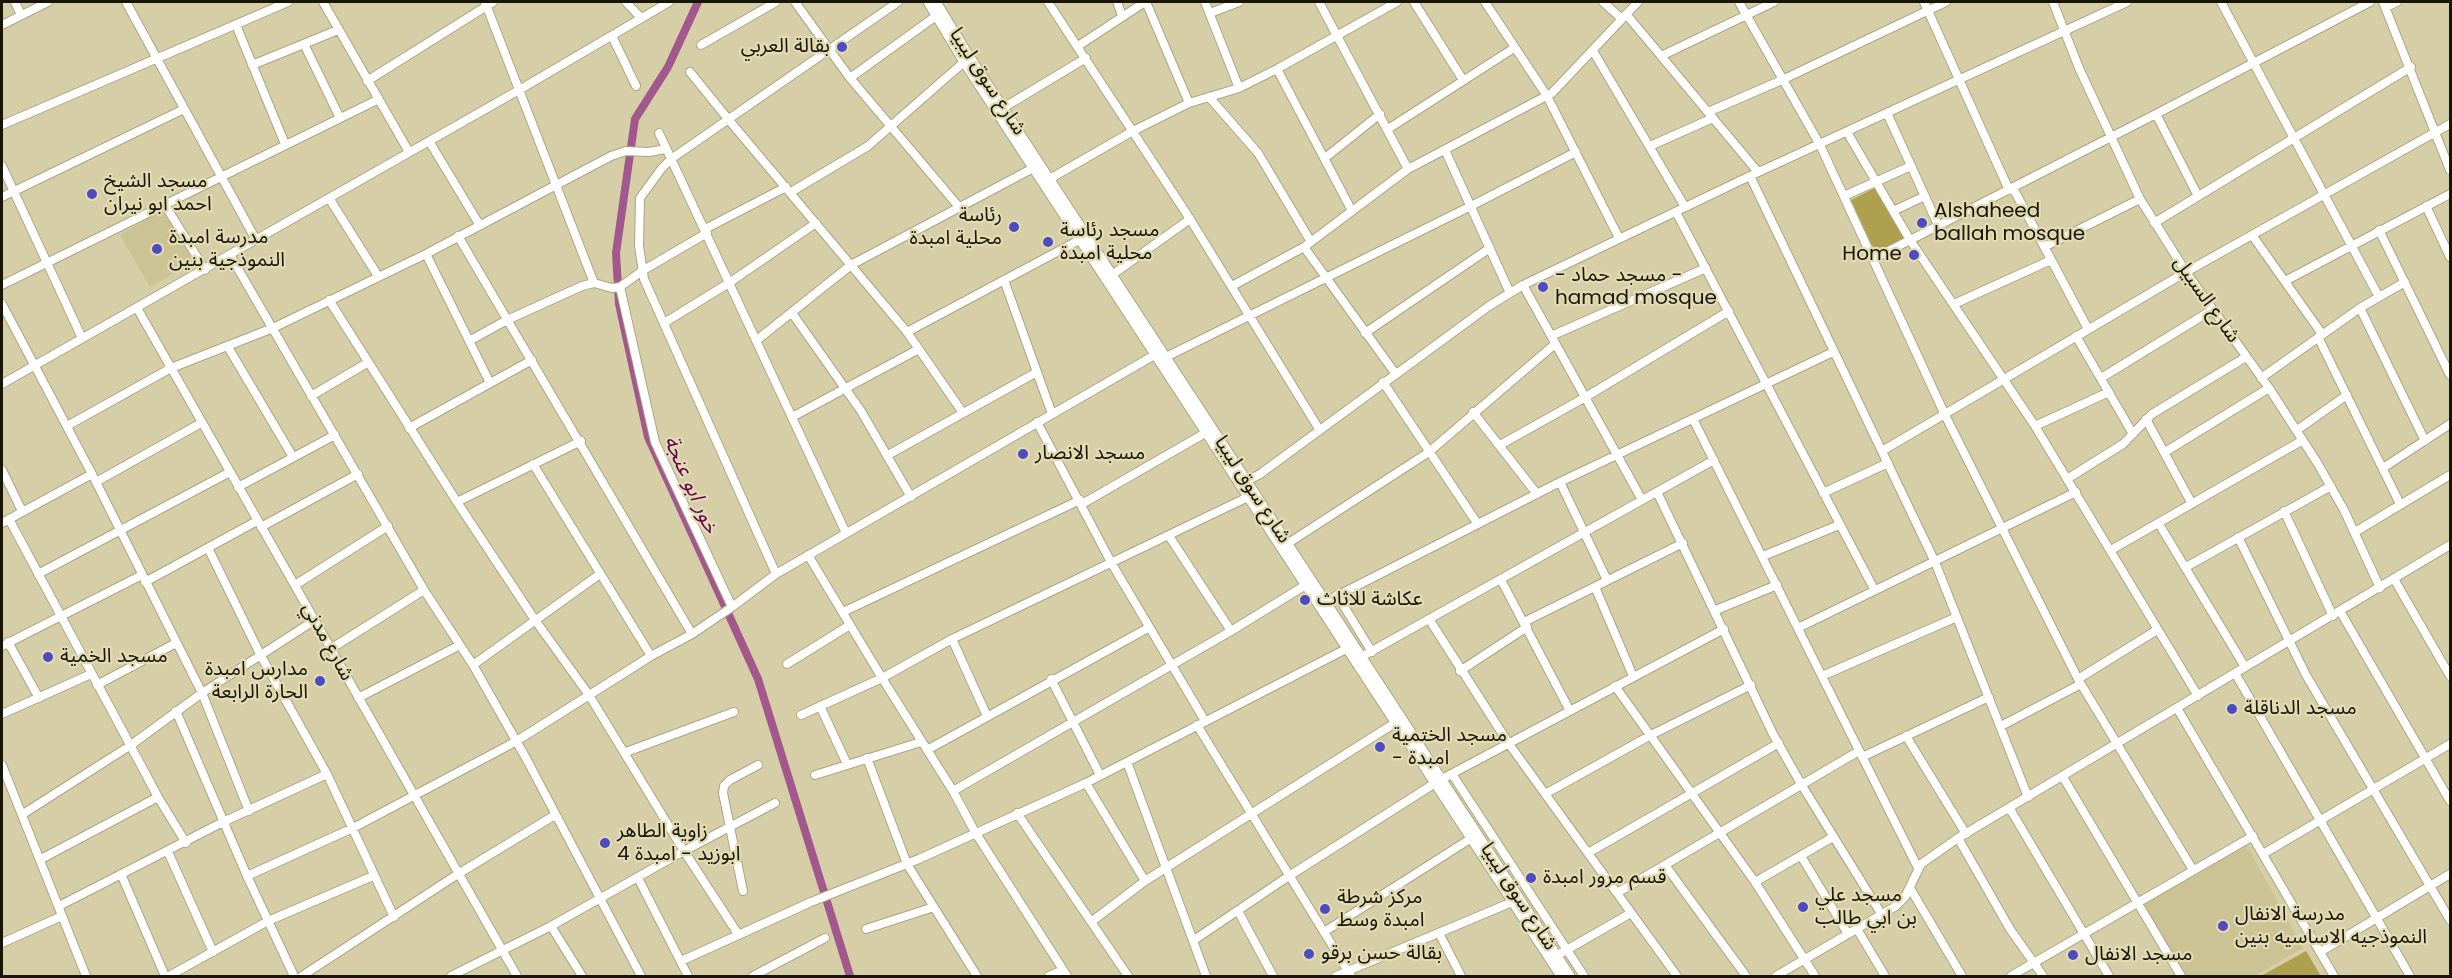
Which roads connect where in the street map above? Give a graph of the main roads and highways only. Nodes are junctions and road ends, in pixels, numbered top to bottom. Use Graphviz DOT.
graph roads {
  1 [pos="928,2"];
  2 [pos="936,2"];
  3 [pos="1037,165"];
  4 [pos="1084,237"];
  5 [pos="1161,354"];
  6 [pos="1243,483"];
  7 [pos="1309,584"];
  8 [pos="1350,647"];
  9 [pos="1437,782"];
  10 [pos="1515,901"];
  11 [pos="1562,976"];
  12 [pos="1570,976"];
  1 -- 3 [label="main road, شارع سوق ليبيا"];
  2 -- 3 [label="main road, شارع سوق ليبيا"];
  3 -- 4 [label="main road, شارع سوق ليبيا"];
  4 -- 5 [label="main road, شارع سوق ليبيا"];
  4 -- 5 [label="main road, شارع سوق ليبيا"];
  5 -- 6 [label="main road, شارع سوق ليبيا"];
  5 -- 6 [label="main road, شارع سوق ليبيا"];
  6 -- 7 [label="main road, شارع سوق ليبيا"];
  6 -- 7 [label="main road, شارع سوق ليبيا"];
  7 -- 8 [label="main road, شارع سوق ليبيا"];
  7 -- 8 [label="main road, شارع سوق ليبيا"];
  8 -- 9 [label="main road, شارع سوق ليبيا"];
  8 -- 9 [label="main road, شارع سوق ليبيا"];
  9 -- 10 [label="main road, شارع سوق ليبيا"];
  9 -- 10 [label="main road, شارع سوق ليبيا"];
  10 -- 11 [label="main road, شارع سوق ليبيا"];
  10 -- 12 [label="main road, شارع سوق ليبيا"];
}
